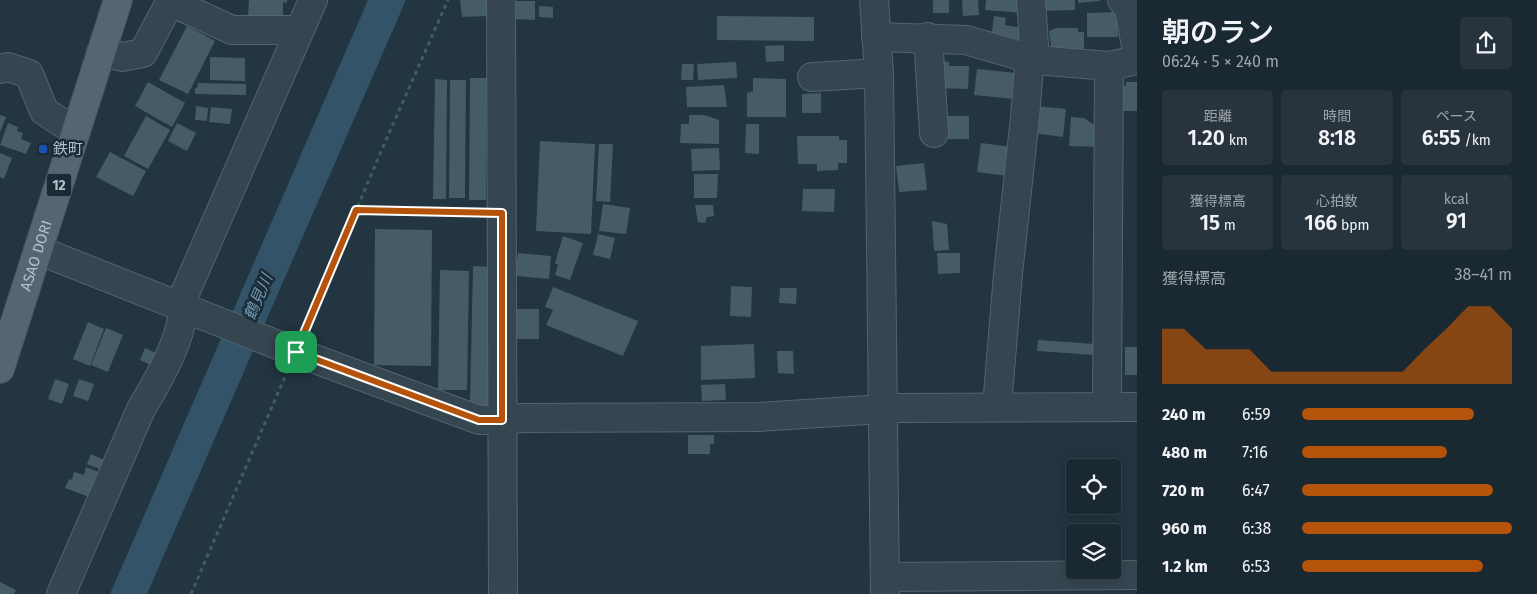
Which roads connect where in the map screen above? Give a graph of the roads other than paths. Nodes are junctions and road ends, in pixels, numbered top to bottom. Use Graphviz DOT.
graph roads {
  1 [pos="118,0"];
  2 [pos="313,0"];
  3 [pos="501,0"];
  4 [pos="874,0"];
  5 [pos="1031,0"];
  6 [pos="1122,0"];
  7 [pos="171,1"];
  8 [pos="300,30"];
  9 [pos="876,36"];
  10 [pos="928,37"];
  11 [pos="101,52"];
  12 [pos="1137,52"];
  13 [pos="1035,60"];
  14 [pos="1137,60"];
  15 [pos="1109,66"];
  16 [pos="0,69"];
  17 [pos="879,73"];
  18 [pos="812,77"];
  19 [pos="76,132"];
  20 [pos="934,133"];
  21 [pos="38,250"];
  22 [pos="188,309"];
  23 [pos="0,369"];
  24 [pos="1107,407"];
  25 [pos="882,408"];
  26 [pos="997,408"];
  27 [pos="1137,408"];
  28 [pos="502,420"];
  29 [pos="1137,575"];
  30 [pos="885,585"];
  31 [pos="61,594"];
  32 [pos="503,594"];
  1 -- 11 [label="main road, ASAO DORI / 12"];
  2 -- 8 [label="street"];
  3 -- 28 [label="street"];
  4 -- 9 [label="street"];
  5 -- 13 [label="street"];
  6 -- 12 [label="street"];
  7 -- 8 [label="street"];
  7 -- 11 [label="street"];
  8 -- 22 [label="street"];
  9 -- 10 [label="street"];
  9 -- 17 [label="street"];
  10 -- 13 [label="street"];
  10 -- 20 [label="street"];
  11 -- 19 [label="main road, ASAO DORI / 12"];
  13 -- 15 [label="street"];
  13 -- 26 [label="street"];
  14 -- 15 [label="street"];
  15 -- 24 [label="street"];
  16 -- 19 [label="street"];
  17 -- 18 [label="street"];
  17 -- 25 [label="street"];
  19 -- 21 [label="main road, ASAO DORI / 12"];
  21 -- 22 [label="street"];
  21 -- 23 [label="main road, ASAO DORI / 12"];
  22 -- 28 [label="street"];
  22 -- 31 [label="street"];
  24 -- 26 [label="street"];
  24 -- 27 [label="street"];
  25 -- 26 [label="street"];
  25 -- 28 [label="street"];
  25 -- 30 [label="street"];
  28 -- 32 [label="street"];
  29 -- 30 [label="street"];
}
